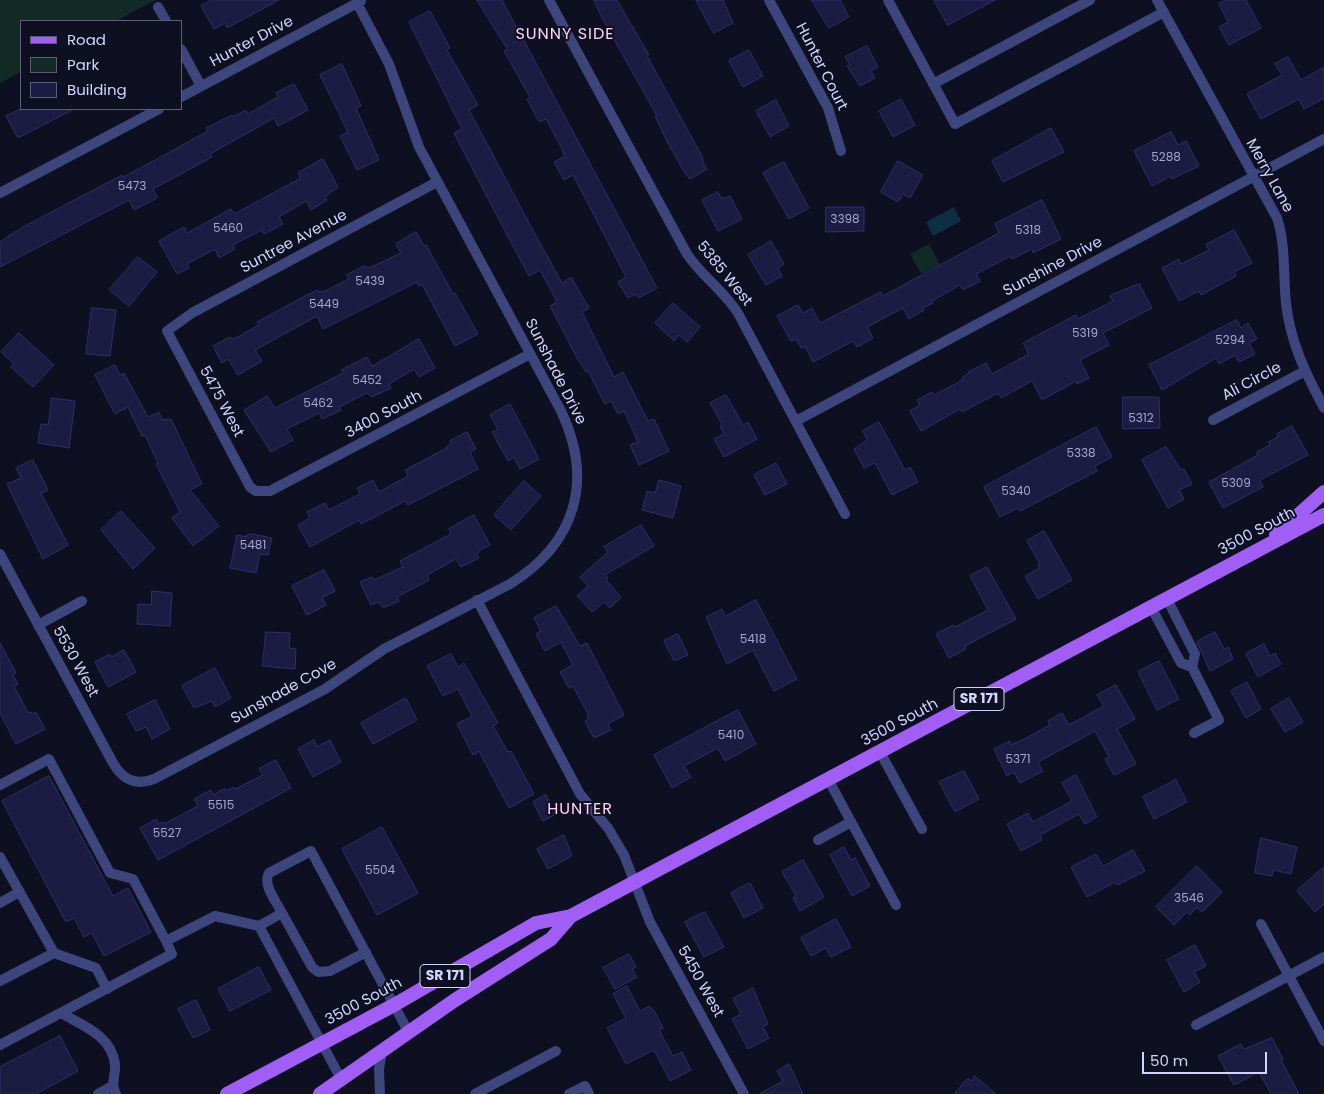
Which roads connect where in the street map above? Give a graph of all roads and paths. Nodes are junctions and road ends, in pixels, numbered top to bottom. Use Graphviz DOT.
graph roads {
  1 [pos="549,0"];
  2 [pos="769,0"];
  3 [pos="888,0"];
  4 [pos="1090,0"];
  5 [pos="1157,0"];
  6 [pos="360,1"];
  7 [pos="158,7"];
  8 [pos="1164,12"];
  9 [pos="165,20"];
  10 [pos="182,51"];
  11 [pos="933,84"];
  12 [pos="201,86"];
  13 [pos="182,96"];
  14 [pos="157,110"];
  15 [pos="1324,139"];
  16 [pos="841,151"];
  17 [pos="1254,176"];
  18 [pos="437,182"];
  19 [pos="0,194"];
  20 [pos="167,331"];
  21 [pos="530,354"];
  22 [pos="1305,371"];
  23 [pos="1324,408"];
  24 [pos="1213,420"];
  25 [pos="796,421"];
  26 [pos="250,487"];
  27 [pos="1324,492"];
  28 [pos="845,514"];
  29 [pos="1324,515"];
  30 [pos="1260,549"];
  31 [pos="0,554"];
  32 [pos="1167,598"];
  33 [pos="477,600"];
  34 [pos="82,601"];
  35 [pos="1152,607"];
  36 [pos="38,625"];
  37 [pos="1192,667"];
  38 [pos="1194,733"];
  39 [pos="880,752"];
  40 [pos="828,779"];
  41 [pos="128,780"];
  42 [pos="0,785"];
  43 [pos="851,822"];
  44 [pos="922,829"];
  45 [pos="818,840"];
  46 [pos="0,857"];
  47 [pos="634,883"];
  48 [pos="19,892"];
  49 [pos="0,903"];
  50 [pos="896,905"];
  51 [pos="282,914"];
  52 [pos="571,916"];
  53 [pos="1261,924"];
  54 [pos="259,926"];
  55 [pos="166,942"];
  56 [pos="366,952"];
  57 [pos="54,953"];
  58 [pos="1324,957"];
  59 [pos="1289,976"];
  60 [pos="0,983"];
  61 [pos="107,989"];
  62 [pos="394,1005"];
  63 [pos="61,1013"];
  64 [pos="1196,1025"];
  65 [pos="409,1033"];
  66 [pos="1324,1041"];
  67 [pos="322,1043"];
  68 [pos="0,1045"];
  69 [pos="382,1051"];
  70 [pos="556,1051"];
  71 [pos="341,1079"];
  72 [pos="114,1090"];
  73 [pos="98,1094"];
  74 [pos="227,1094"];
  75 [pos="320,1094"];
  76 [pos="380,1094"];
  77 [pos="475,1094"];
  78 [pos="569,1094"];
  79 [pos="589,1094"];
  80 [pos="744,1094"];
  1 -- 25 [label="street, 5385 West"];
  2 -- 16 [label="street, Hunter Court"];
  3 -- 11 [label="street"];
  4 -- 11 [label="street"];
  5 -- 8 [label="street, Merry Lane"];
  6 -- 12 [label="street, Hunter Drive"];
  6 -- 18 [label="street, Sunshade Drive"];
  7 -- 9 [label="street"];
  8 -- 11 [label="street"];
  8 -- 17 [label="street, Merry Lane"];
  10 -- 12 [label="street"];
  12 -- 13 [label="street, Hunter Drive"];
  14 -- 19 [label="street"];
  15 -- 17 [label="street, Sunshine Drive"];
  17 -- 22 [label="street, Merry Lane"];
  17 -- 25 [label="street, Sunshine Drive"];
  18 -- 20 [label="street, Suntree Avenue"];
  18 -- 21 [label="street, Sunshade Drive"];
  20 -- 26 [label="street, 5475 West"];
  21 -- 26 [label="street, 3400 South"];
  21 -- 33 [label="street, Sunshade Drive"];
  22 -- 23 [label="street, Merry Lane"];
  22 -- 24 [label="street, Ali Circle"];
  25 -- 28 [label="street, 5385 West"];
  27 -- 30 [label="main road"];
  29 -- 30 [label="main road, 3500 South / SR 171"];
  30 -- 32 [label="main road, 3500 South / SR 171"];
  31 -- 36 [label="street, 5530 West"];
  32 -- 35 [label="main road, 3500 South / SR 171"];
  32 -- 37 [label="street"];
  33 -- 41 [label="street, Sunshade Cove"];
  33 -- 47 [label="street"];
  34 -- 36 [label="street"];
  35 -- 37 [label="street"];
  35 -- 39 [label="main road, 3500 South / SR 171"];
  36 -- 41 [label="street, 5530 West"];
  37 -- 38 [label="street"];
  39 -- 40 [label="main road, 3500 South / SR 171"];
  39 -- 44 [label="street"];
  40 -- 43 [label="street"];
  40 -- 47 [label="main road, 3500 South / SR 171"];
  42 -- 55 [label="street"];
  43 -- 45 [label="street"];
  43 -- 50 [label="street"];
  46 -- 48 [label="street"];
  47 -- 52 [label="main road, 3500 South / SR 171"];
  47 -- 80 [label="street, 5450 West"];
  48 -- 49 [label="street"];
  48 -- 57 [label="street"];
  51 -- 54 [label="street"];
  51 -- 56 [label="street"];
  51 -- 56 [label="street"];
  52 -- 62 [label="main road, 3500 South / SR 171"];
  52 -- 65 [label="main road, 3500 South / SR 171"];
  53 -- 59 [label="street"];
  54 -- 55 [label="street"];
  54 -- 67 [label="street"];
  55 -- 61 [label="street"];
  56 -- 62 [label="street"];
  57 -- 60 [label="street"];
  57 -- 61 [label="street"];
  58 -- 59 [label="street"];
  59 -- 64 [label="street"];
  59 -- 66 [label="street"];
  61 -- 63 [label="street"];
  62 -- 65 [label="street"];
  62 -- 67 [label="main road, 3500 South / SR 171"];
  63 -- 68 [label="street"];
  63 -- 72 [label="street"];
  65 -- 69 [label="main road, 3500 South / SR 171"];
  67 -- 71 [label="street"];
  67 -- 74 [label="main road, 3500 South / SR 171"];
  69 -- 71 [label="main road, 3500 South / SR 171"];
  69 -- 76 [label="street"];
  70 -- 77 [label="street"];
  71 -- 75 [label="main road, 3500 South / SR 171"];
  72 -- 73 [label="street"];
  78 -- 79 [label="street"];
}
